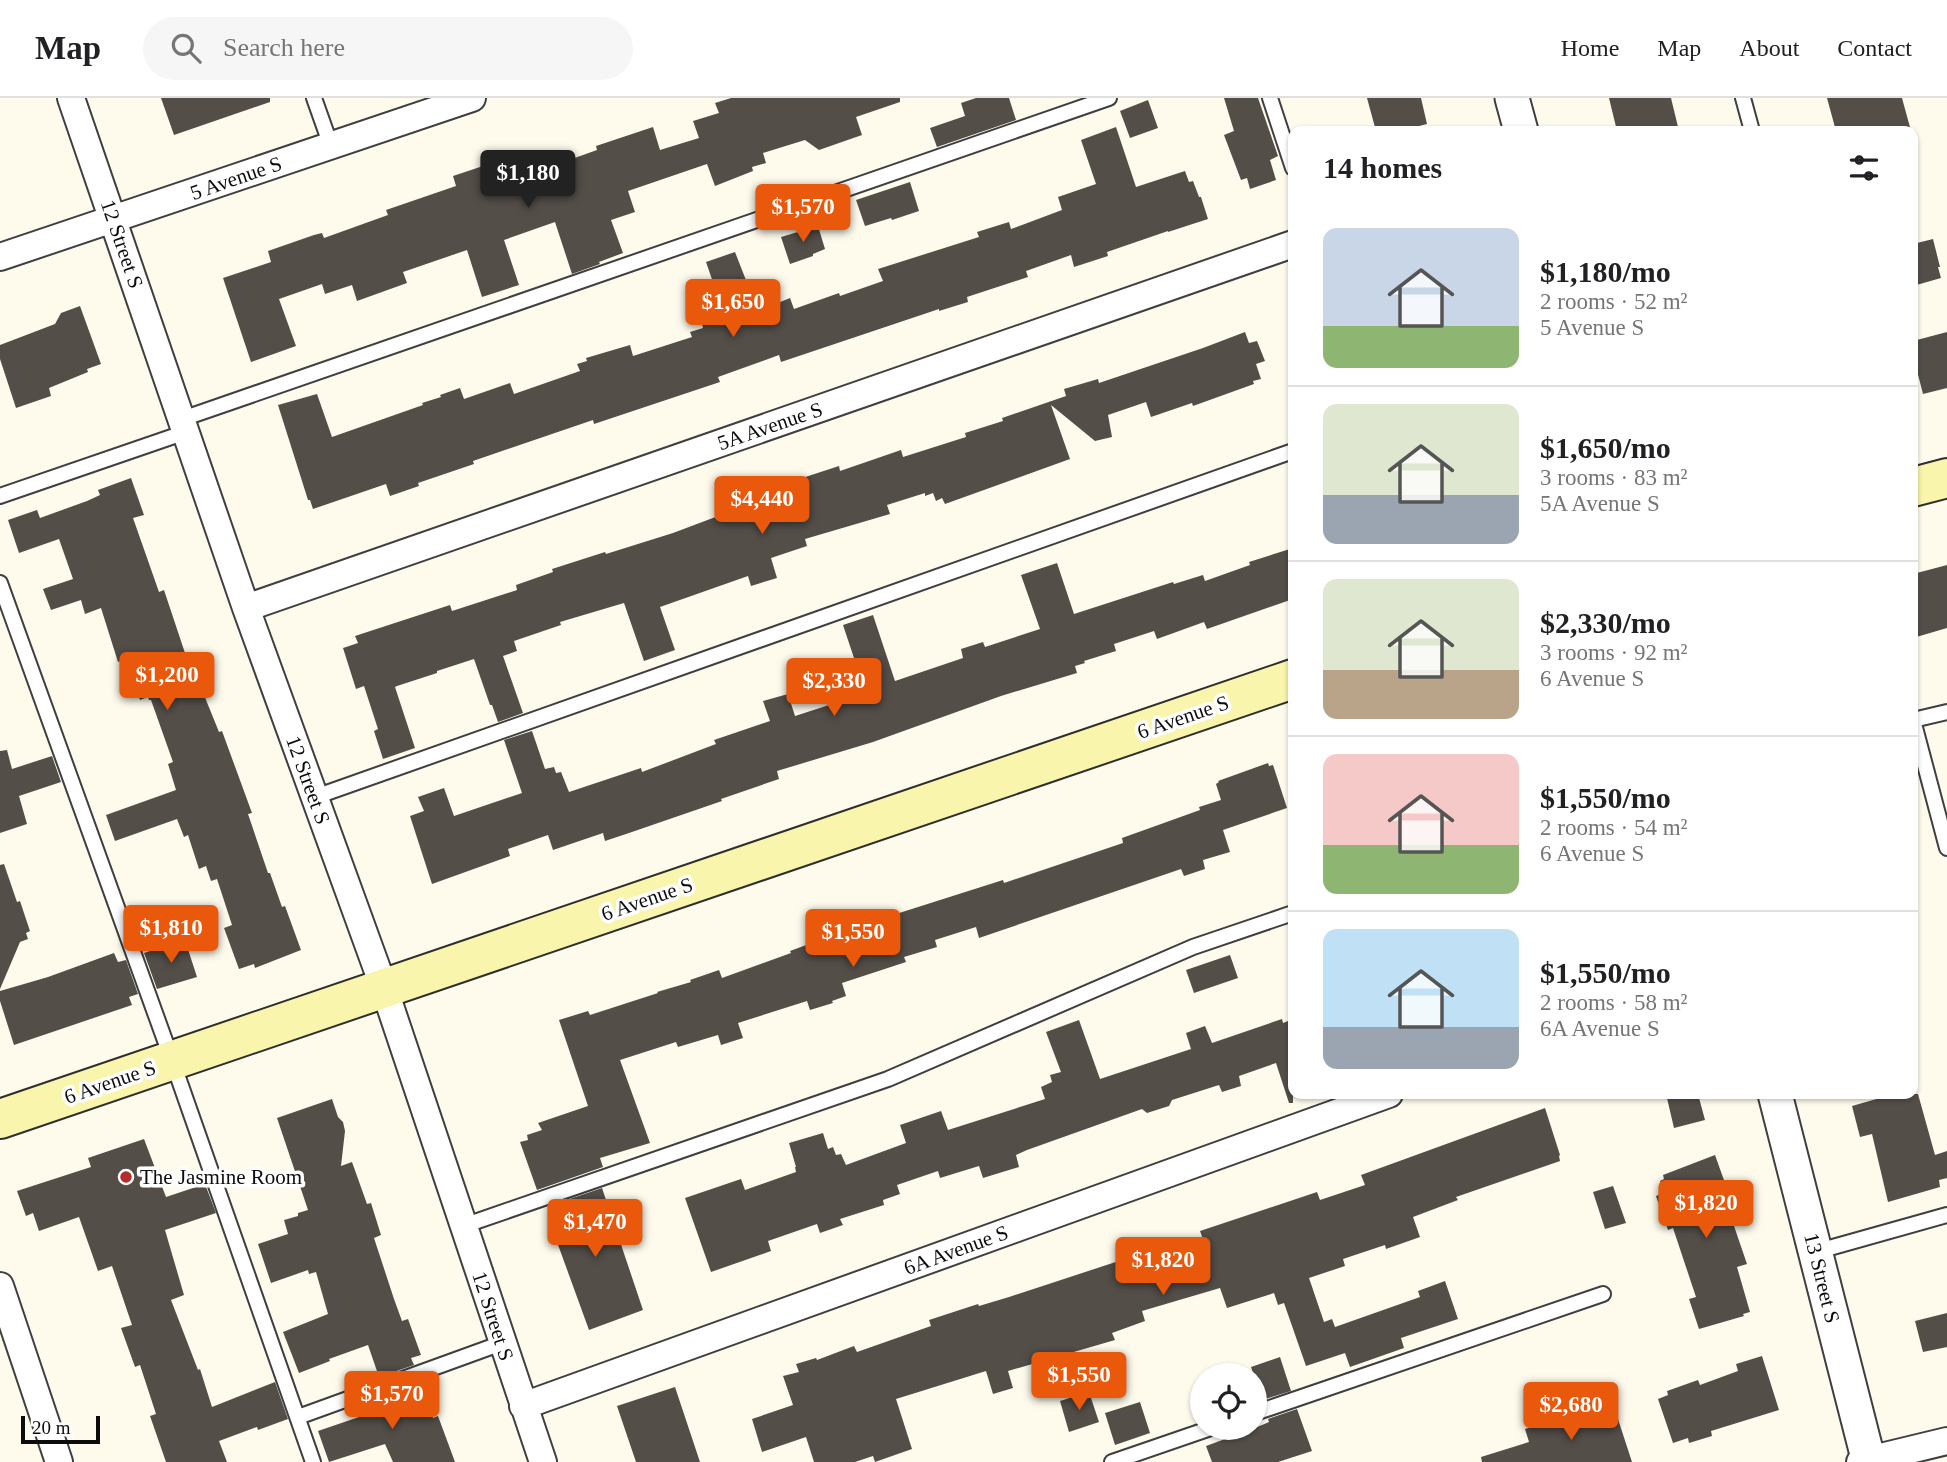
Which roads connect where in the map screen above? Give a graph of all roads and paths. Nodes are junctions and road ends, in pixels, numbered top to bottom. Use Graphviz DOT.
graph roads {
  1 [pos="71,98"];
  2 [pos="314,98"];
  3 [pos="472,98"];
  4 [pos="1108,98"];
  5 [pos="1270,98"];
  6 [pos="1512,98"];
  7 [pos="1743,98"];
  8 [pos="1520,126"];
  9 [pos="1751,126"];
  10 [pos="331,146"];
  11 [pos="1288,153"];
  12 [pos="114,219"];
  13 [pos="1288,246"];
  14 [pos="0,257"];
  15 [pos="184,426"];
  16 [pos="1288,453"];
  17 [pos="1947,478"];
  18 [pos="1918,486"];
  19 [pos="0,496"];
  20 [pos="0,583"];
  21 [pos="246,608"];
  22 [pos="1288,681"];
  23 [pos="1947,712"];
  24 [pos="1918,719"];
  25 [pos="1918,739"];
  26 [pos="315,797"];
  27 [pos="1947,848"];
  28 [pos="1288,915"];
  29 [pos="384,988"];
  30 [pos="172,1060"];
  31 [pos="1375,1099"];
  32 [pos="1776,1099"];
  33 [pos="0,1119"];
  34 [pos="1947,1215"];
  35 [pos="463,1226"];
  36 [pos="1815,1252"];
  37 [pos="0,1286"];
  38 [pos="1603,1294"];
  39 [pos="502,1343"];
  40 [pos="523,1406"];
  41 [pos="1267,1409"];
  42 [pos="298,1417"];
  43 [pos="1190,1435"];
  44 [pos="1947,1441"];
  45 [pos="1866,1461"];
  46 [pos="59,1462"];
  47 [pos="313,1462"];
  48 [pos="543,1462"];
  49 [pos="1112,1462"];
  1 -- 12 [label="street, 12 Street S"];
  2 -- 10 [label="lane"];
  3 -- 10 [label="street, 5 Avenue S"];
  4 -- 15 [label="lane"];
  5 -- 11 [label="lane"];
  6 -- 8 [label="street"];
  7 -- 9 [label="lane"];
  10 -- 12 [label="street, 5 Avenue S"];
  12 -- 14 [label="street, 5 Avenue S"];
  12 -- 15 [label="street, 12 Street S"];
  13 -- 21 [label="street, 5A Avenue S"];
  15 -- 19 [label="lane"];
  15 -- 21 [label="street, 12 Street S"];
  16 -- 26 [label="lane"];
  17 -- 18 [label="main road"];
  20 -- 30 [label="lane"];
  21 -- 26 [label="street, 12 Street S"];
  22 -- 29 [label="main road, 6 Avenue S"];
  23 -- 24 [label="lane"];
  25 -- 27 [label="lane"];
  26 -- 29 [label="street, 12 Street S"];
  28 -- 35 [label="lane"];
  29 -- 30 [label="main road, 6 Avenue S"];
  29 -- 35 [label="street, 12 Street S"];
  30 -- 33 [label="main road, 6 Avenue S"];
  30 -- 42 [label="lane"];
  31 -- 40 [label="street, 6A Avenue S"];
  32 -- 36 [label="street, 13 Street S"];
  34 -- 36 [label="lane"];
  35 -- 39 [label="street, 12 Street S"];
  36 -- 45 [label="street, 13 Street S"];
  37 -- 46 [label="street"];
  38 -- 41 [label="lane"];
  39 -- 40 [label="street, 12 Street S"];
  39 -- 42 [label="lane"];
  40 -- 48 [label="street, 12 Street S"];
  42 -- 47 [label="lane"];
  43 -- 49 [label="lane"];
  44 -- 45 [label="street"];
}
